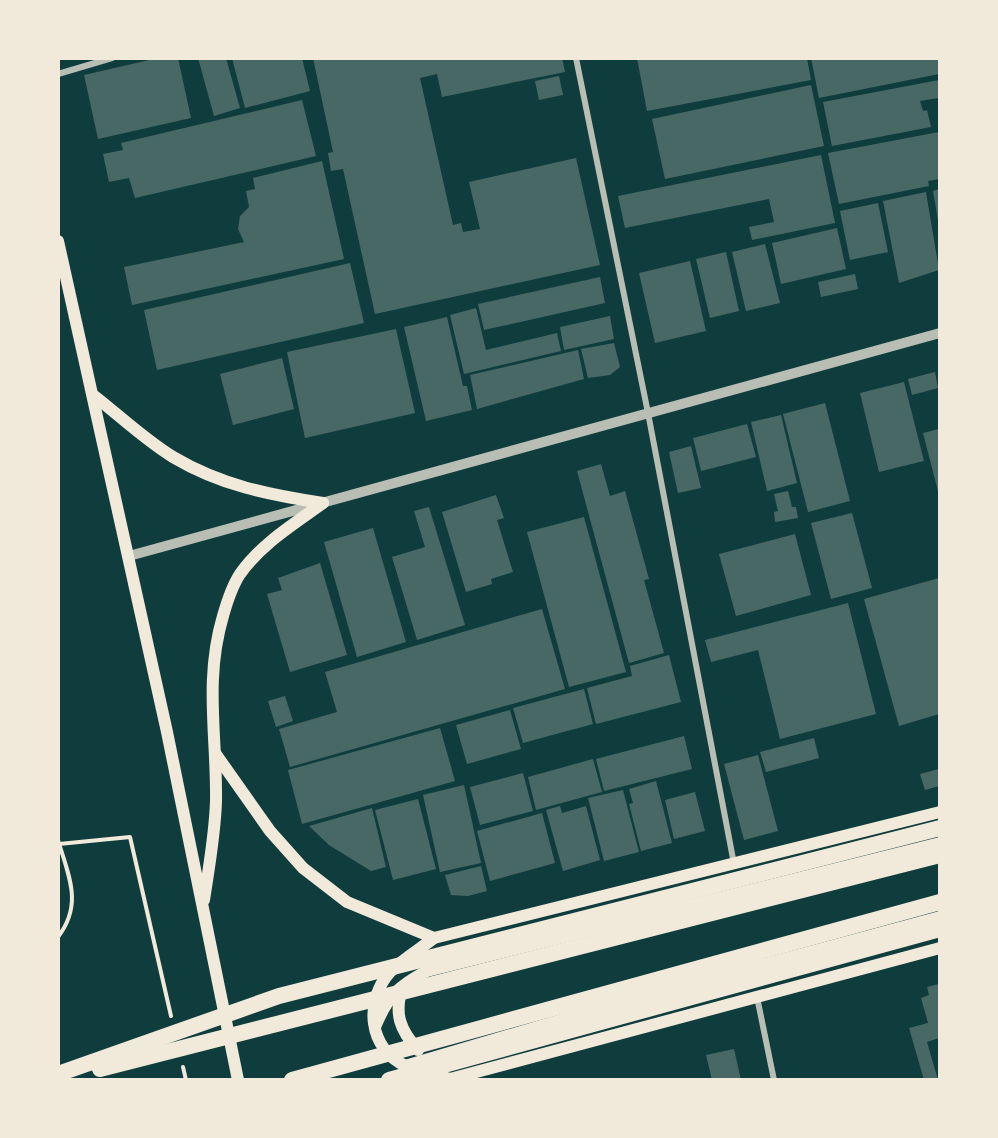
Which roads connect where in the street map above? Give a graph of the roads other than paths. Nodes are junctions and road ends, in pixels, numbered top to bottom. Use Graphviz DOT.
graph roads {
  1 [pos="112,58"];
  2 [pos="576,58"];
  3 [pos="58,74"];
  4 [pos="58,242"];
  5 [pos="939,333"];
  6 [pos="93,395"];
  7 [pos="648,413"];
  8 [pos="322,503"];
  9 [pos="129,556"];
  10 [pos="215,753"];
  11 [pos="939,812"];
  12 [pos="939,828"];
  13 [pos="939,843"];
  14 [pos="939,855"];
  15 [pos="734,864"];
  16 [pos="939,902"];
  17 [pos="202,907"];
  18 [pos="939,917"];
  19 [pos="939,930"];
  20 [pos="434,938"];
  21 [pos="939,948"];
  22 [pos="403,984"];
  23 [pos="758,997"];
  24 [pos="374,1030"];
  25 [pos="443,1054"];
  26 [pos="405,1065"];
  27 [pos="58,1074"];
  28 [pos="450,1079"];
  29 [pos="60,1080"];
  30 [pos="238,1080"];
  31 [pos="292,1080"];
  32 [pos="389,1080"];
  33 [pos="396,1080"];
  34 [pos="774,1080"];
  1 -- 3 [label="street"];
  2 -- 7 [label="street"];
  4 -- 6 [label="main road"];
  5 -- 7 [label="street"];
  6 -- 8 [label="main road"];
  6 -- 9 [label="main road"];
  7 -- 8 [label="street"];
  7 -- 15 [label="street"];
  8 -- 9 [label="street"];
  8 -- 10 [label="main road"];
  9 -- 17 [label="main road"];
  10 -- 17 [label="main road"];
  10 -- 20 [label="main road"];
  11 -- 15 [label="main road"];
  12 -- 27 [label="highway"];
  13 -- 22 [label="main road"];
  14 -- 29 [label="highway"];
  15 -- 20 [label="main road"];
  16 -- 31 [label="highway"];
  17 -- 30 [label="main road"];
  18 -- 25 [label="main road"];
  19 -- 32 [label="highway"];
  20 -- 24 [label="main road"];
  21 -- 23 [label="main road"];
  22 -- 24 [label="main road"];
  22 -- 25 [label="main road"];
  23 -- 28 [label="main road"];
  23 -- 34 [label="street"];
  24 -- 26 [label="main road"];
  25 -- 26 [label="main road"];
  26 -- 28 [label="main road"];
  26 -- 33 [label="main road"];
}
